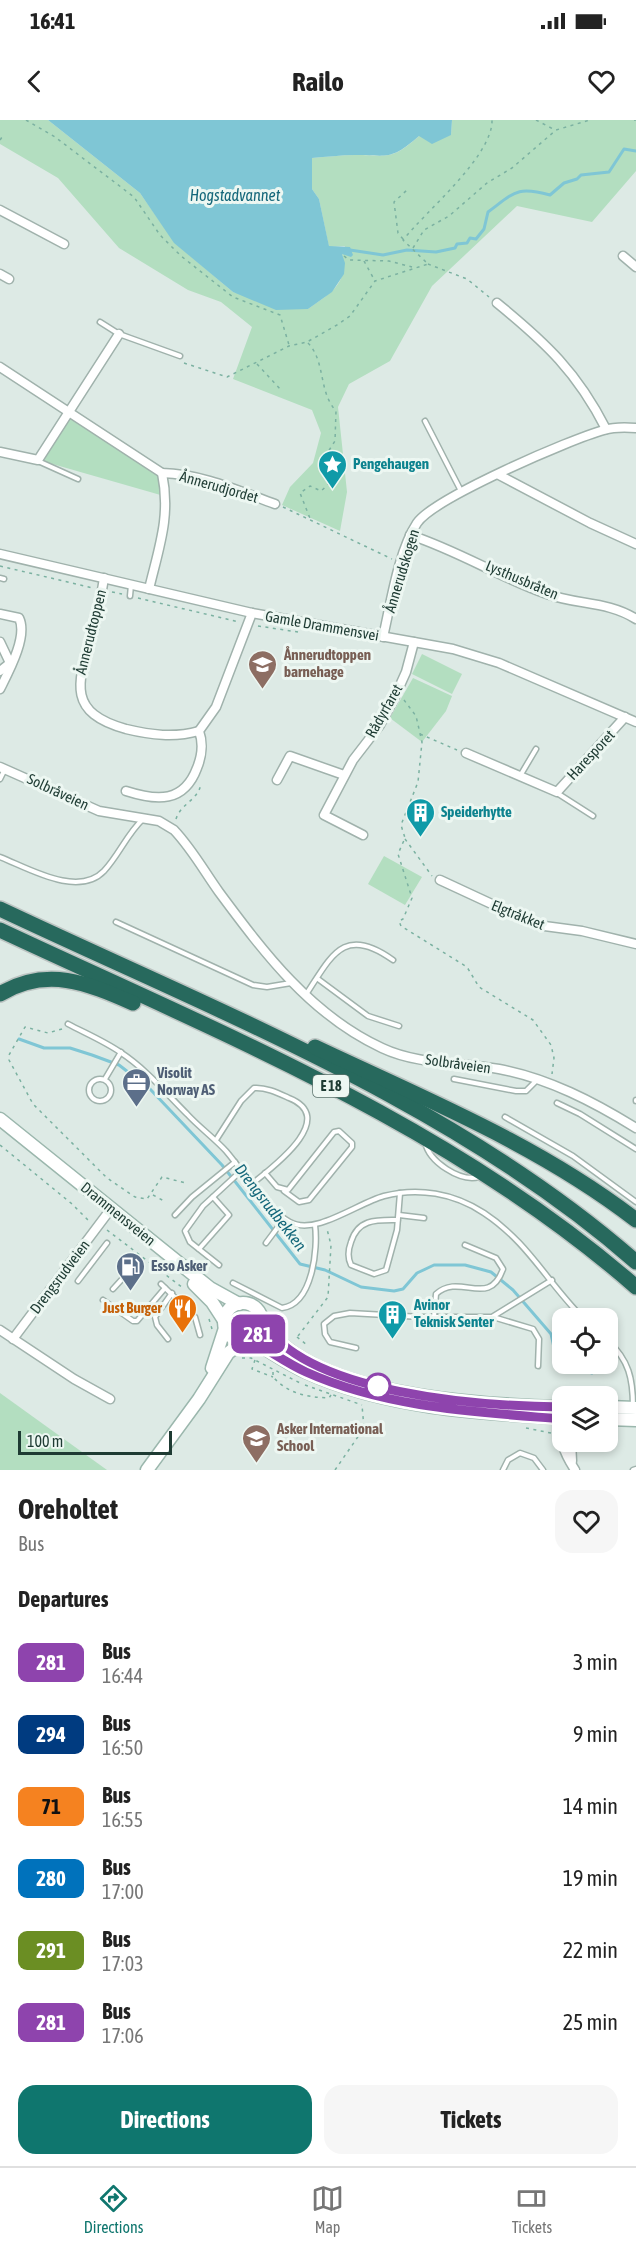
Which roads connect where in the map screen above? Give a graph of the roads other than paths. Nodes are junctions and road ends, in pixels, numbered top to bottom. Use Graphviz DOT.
graph roads {
  1 [pos="0,210"];
  2 [pos="64,244"];
  3 [pos="623,256"];
  4 [pos="636,267"];
  5 [pos="0,274"];
  6 [pos="9,279"];
  7 [pos="497,303"];
  8 [pos="100,322"];
  9 [pos="119,334"];
  10 [pos="180,356"];
  11 [pos="0,367"];
  12 [pos="68,410"];
  13 [pos="425,421"];
  14 [pos="636,428"];
  15 [pos="606,429"];
  16 [pos="0,452"];
  17 [pos="38,460"];
  18 [pos="162,473"];
  19 [pos="499,475"];
  20 [pos="78,479"];
  21 [pos="461,492"];
  22 [pos="275,504"];
  23 [pos="410,535"];
  24 [pos="636,544"];
  25 [pos="0,554"];
  26 [pos="104,578"];
  27 [pos="132,584"];
  28 [pos="149,589"];
  29 [pos="130,596"];
  30 [pos="252,613"];
  31 [pos="0,614"];
  32 [pos="636,619"];
  33 [pos="383,637"];
  34 [pos="0,642"];
  35 [pos="414,642"];
  36 [pos="10,663"];
  37 [pos="0,671"];
  38 [pos="0,689"];
  39 [pos="626,717"];
  40 [pos="636,722"];
  41 [pos="199,730"];
  42 [pos="536,750"];
  43 [pos="466,753"];
  44 [pos="3,768"];
  45 [pos="345,775"];
  46 [pos="520,776"];
  47 [pos="0,779"];
  48 [pos="277,780"];
  49 [pos="126,791"];
  50 [pos="557,792"];
  51 [pos="593,816"];
  52 [pos="144,818"];
  53 [pos="363,835"];
  54 [pos="0,857"];
  55 [pos="440,880"];
  56 [pos="0,909"];
  57 [pos="116,922"];
  58 [pos="0,930"];
  59 [pos="636,944"];
  60 [pos="393,960"];
  61 [pos="318,979"];
  62 [pos="157,982"];
  63 [pos="291,983"];
  64 [pos="0,994"];
  65 [pos="305,996"];
  66 [pos="187,1017"];
  67 [pos="68,1024"];
  68 [pos="399,1026"];
  69 [pos="121,1052"];
  70 [pos="105,1079"];
  71 [pos="454,1079"];
  72 [pos="538,1079"];
  73 [pos="557,1103"];
  74 [pos="505,1117"];
  75 [pos="0,1119"];
  76 [pos="0,1126"];
  77 [pos="636,1128"];
  78 [pos="216,1140"];
  79 [pos="636,1149"];
  80 [pos="235,1162"];
  81 [pos="242,1170"];
  82 [pos="265,1173"];
  83 [pos="253,1183"];
  84 [pos="284,1191"];
  85 [pos="400,1193"];
  86 [pos="213,1197"];
  87 [pos="636,1202"];
  88 [pos="107,1214"];
  89 [pos="175,1215"];
  90 [pos="398,1218"];
  91 [pos="424,1218"];
  92 [pos="284,1219"];
  93 [pos="636,1220"];
  94 [pos="315,1225"];
  95 [pos="107,1243"];
  96 [pos="266,1243"];
  97 [pos="465,1245"];
  98 [pos="199,1249"];
  99 [pos="636,1262"];
  100 [pos="135,1264"];
  101 [pos="219,1265"];
  102 [pos="552,1280"];
  103 [pos="78,1281"];
  104 [pos="233,1283"];
  105 [pos="161,1284"];
  106 [pos="636,1287"];
  107 [pos="165,1288"];
  108 [pos="113,1289"];
  109 [pos="172,1293"];
  110 [pos="103,1300"];
  111 [pos="239,1304"];
  112 [pos="575,1308"];
  113 [pos="434,1317"];
  114 [pos="492,1317"];
  115 [pos="262,1321"];
  116 [pos="225,1325"];
  117 [pos="0,1330"];
  118 [pos="200,1335"];
  119 [pos="168,1339"];
  120 [pos="13,1340"];
  121 [pos="247,1340"];
  122 [pos="356,1348"];
  123 [pos="618,1354"];
  124 [pos="538,1366"];
  125 [pos="110,1399"];
  126 [pos="199,1400"];
  127 [pos="552,1406"];
  128 [pos="618,1410"];
  129 [pos="634,1414"];
  130 [pos="618,1417"];
  131 [pos="552,1418"];
  132 [pos="565,1452"];
  133 [pos="572,1452"];
  134 [pos="574,1468"];
  135 [pos="147,1470"];
  136 [pos="503,1470"];
  137 [pos="543,1470"];
  1 -- 2 [label="street"];
  3 -- 4 [label="street"];
  5 -- 6 [label="street"];
  7 -- 15 [label="street"];
  8 -- 9 [label="lane"];
  9 -- 10 [label="lane"];
  9 -- 12 [label="street"];
  11 -- 12 [label="street, Ånnerudjordet"];
  12 -- 17 [label="street"];
  12 -- 18 [label="street, Ånnerudjordet"];
  13 -- 21 [label="lane"];
  14 -- 15 [label="street, Ånnerudskogen"];
  15 -- 19 [label="street, Ånnerudskogen"];
  16 -- 17 [label="street"];
  17 -- 20 [label="lane"];
  18 -- 22 [label="street, Ånnerudjordet"];
  18 -- 28 [label="street, Ånnerudjordet"];
  19 -- 21 [label="street, Ånnerudskogen"];
  19 -- 24 [label="street"];
  21 -- 23 [label="street, Ånnerudskogen"];
  23 -- 32 [label="street, Lysthusbråten"];
  23 -- 33 [label="street, Ånnerudskogen"];
  25 -- 26 [label="street, Gamle Drammensvei"];
  26 -- 27 [label="street, Gamle Drammensvei"];
  26 -- 41 [label="street, Ånnerudtoppen"];
  27 -- 28 [label="street, Gamle Drammensvei"];
  27 -- 29 [label="lane"];
  28 -- 30 [label="street, Gamle Drammensvei"];
  30 -- 33 [label="street, Gamle Drammensvei"];
  30 -- 41 [label="street"];
  31 -- 36 [label="street"];
  33 -- 35 [label="street, Gamle Drammensvei"];
  34 -- 36 [label="street"];
  35 -- 39 [label="street, Gamle Drammensvei"];
  35 -- 45 [label="street, Rådyrfaret"];
  36 -- 37 [label="street"];
  36 -- 38 [label="street"];
  39 -- 40 [label="street, Gamle Drammensvei"];
  39 -- 50 [label="street, Haresporet"];
  41 -- 49 [label="street"];
  42 -- 46 [label="lane"];
  43 -- 46 [label="street, Haresporet"];
  44 -- 47 [label="lane"];
  44 -- 52 [label="street, Solbråveien"];
  45 -- 48 [label="street"];
  45 -- 53 [label="street, Rådyrfaret"];
  46 -- 50 [label="street, Haresporet"];
  50 -- 51 [label="lane, Haresporet"];
  52 -- 54 [label="lane"];
  52 -- 63 [label="street, Solbråveien"];
  55 -- 59 [label="street, Elgtråkket"];
  56 -- 62 [label="highway, E 18"];
  57 -- 63 [label="lane"];
  58 -- 66 [label="highway, E 18"];
  60 -- 61 [label="lane"];
  61 -- 65 [label="lane"];
  61 -- 68 [label="lane"];
  62 -- 93 [label="highway, E 18"];
  62 -- 99 [label="highway, E 18"];
  63 -- 65 [label="street, Solbråveien"];
  64 -- 66 [label="highway, E 18"];
  65 -- 72 [label="street, Solbråveien"];
  66 -- 106 [label="highway, E 18"];
  67 -- 69 [label="lane"];
  69 -- 70 [label="lane"];
  69 -- 78 [label="lane"];
  70 -- 70 [label="lane"];
  71 -- 72 [label="lane"];
  72 -- 77 [label="street, Solbråveien"];
  73 -- 79 [label="lane"];
  74 -- 87 [label="lane"];
  75 -- 111 [label="main road, Drammensveien"];
  76 -- 88 [label="main road, Drammensveien"];
  78 -- 80 [label="lane"];
  78 -- 82 [label="lane"];
  80 -- 81 [label="lane"];
  80 -- 89 [label="lane"];
  81 -- 83 [label="lane"];
  81 -- 86 [label="lane"];
  82 -- 83 [label="lane"];
  82 -- 84 [label="lane"];
  83 -- 92 [label="lane"];
  84 -- 84 [label="lane"];
  85 -- 90 [label="lane"];
  85 -- 94 [label="lane"];
  85 -- 102 [label="lane"];
  86 -- 98 [label="lane"];
  86 -- 98 [label="lane"];
  88 -- 116 [label="main road, Drammensveien"];
  88 -- 120 [label="street, Drengsrudveien"];
  90 -- 90 [label="lane"];
  90 -- 91 [label="lane"];
  92 -- 94 [label="lane"];
  92 -- 96 [label="lane"];
  94 -- 104 [label="lane"];
  95 -- 103 [label="lane"];
  97 -- 113 [label="lane"];
  98 -- 101 [label="lane"];
  100 -- 108 [label="lane"];
  102 -- 112 [label="lane"];
  102 -- 114 [label="lane"];
  105 -- 107 [label="lane"];
  107 -- 109 [label="lane"];
  107 -- 110 [label="lane"];
  109 -- 118 [label="lane"];
  109 -- 119 [label="lane"];
  111 -- 115 [label="main road"];
  111 -- 116 [label="main road"];
  113 -- 114 [label="lane"];
  113 -- 122 [label="lane"];
  114 -- 124 [label="lane"];
  115 -- 121 [label="main road"];
  115 -- 127 [label="main road"];
  116 -- 121 [label="main road"];
  116 -- 126 [label="main road"];
  117 -- 120 [label="street"];
  120 -- 125 [label="street"];
  121 -- 126 [label="main road"];
  121 -- 131 [label="main road"];
  123 -- 129 [label="lane"];
  126 -- 135 [label="main road"];
  128 -- 129 [label="main road"];
  129 -- 130 [label="main road"];
  132 -- 134 [label="street"];
  133 -- 134 [label="street"];
  136 -- 137 [label="lane"];
}
